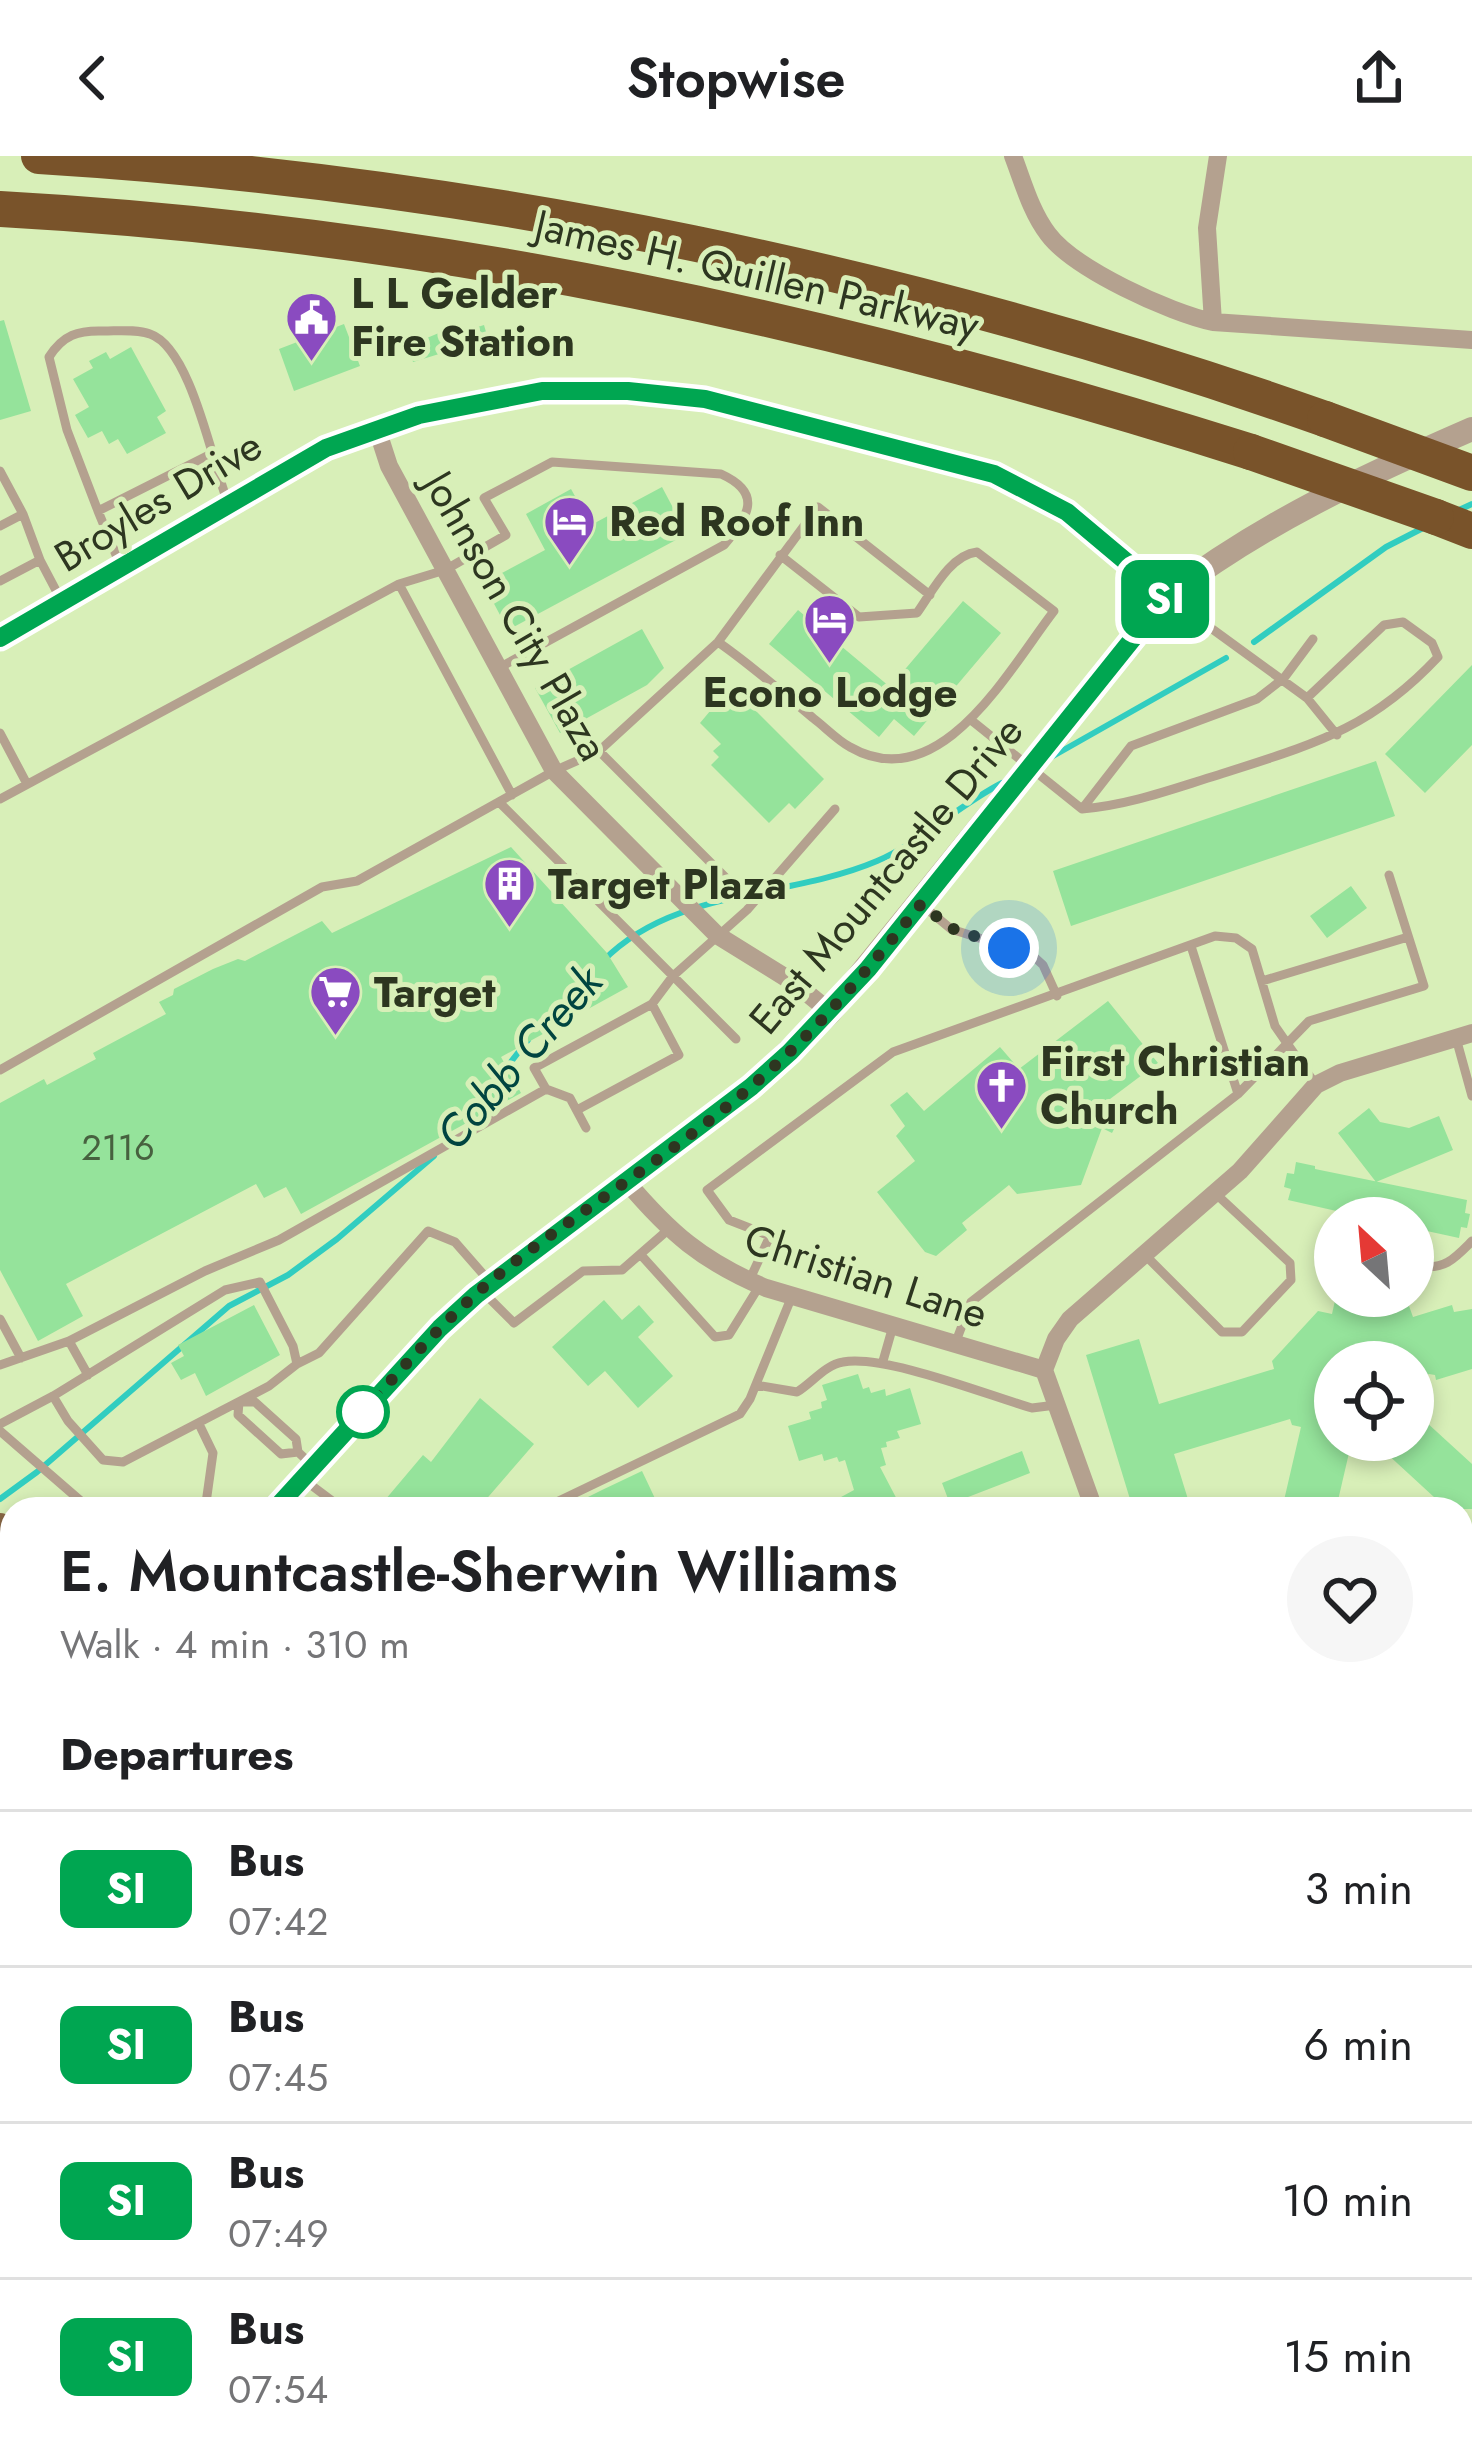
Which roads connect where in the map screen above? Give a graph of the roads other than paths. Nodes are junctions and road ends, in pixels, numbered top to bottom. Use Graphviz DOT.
graph roads {
  1 [pos="39,156"];
  2 [pos="1013,156"];
  3 [pos="1218,156"];
  4 [pos="0,209"];
  5 [pos="1213,322"];
  6 [pos="1472,340"];
  7 [pos="377,429"];
  8 [pos="1472,429"];
  9 [pos="211,454"];
  10 [pos="0,472"];
  11 [pos="1472,472"];
  12 [pos="229,505"];
  13 [pos="98,511"];
  14 [pos="23,514"];
  15 [pos="0,526"];
  16 [pos="1472,531"];
  17 [pos="780,555"];
  18 [pos="40,560"];
  19 [pos="122,569"];
  20 [pos="445,570"];
  21 [pos="0,580"];
  22 [pos="399,584"];
  23 [pos="930,595"];
  24 [pos="1167,596"];
  25 [pos="62,602"];
  26 [pos="0,638"];
  27 [pos="1313,639"];
  28 [pos="718,643"];
  29 [pos="497,669"];
  30 [pos="1284,678"];
  31 [pos="1307,698"];
  32 [pos="971,720"];
  33 [pos="0,734"];
  34 [pos="1337,735"];
  35 [pos="599,751"];
  36 [pos="1031,766"];
  37 [pos="554,771"];
  38 [pos="27,784"];
  39 [pos="512,795"];
  40 [pos="0,799"];
  41 [pos="499,802"];
  42 [pos="1082,808"];
  43 [pos="835,809"];
  44 [pos="1389,875"];
  45 [pos="752,904"];
  46 [pos="921,904"];
  47 [pos="717,935"];
  48 [pos="1408,937"];
  49 [pos="1191,946"];
  50 [pos="673,976"];
  51 [pos="1262,982"];
  52 [pos="1058,996"];
  53 [pos="652,1004"];
  54 [pos="830,1012"];
  55 [pos="1464,1036"];
  56 [pos="736,1039"];
  57 [pos="1288,1045"];
  58 [pos="0,1070"];
  59 [pos="1316,1085"];
  60 [pos="546,1089"];
  61 [pos="1238,1094"];
  62 [pos="1472,1096"];
  63 [pos="577,1110"];
  64 [pos="586,1128"];
  65 [pos="626,1180"];
  66 [pos="1216,1194"];
  67 [pos="669,1229"];
  68 [pos="1472,1241"];
  69 [pos="641,1255"];
  70 [pos="1145,1255"];
  71 [pos="1434,1265"];
  72 [pos="755,1283"];
  73 [pos="486,1286"];
  74 [pos="792,1295"];
  75 [pos="0,1319"];
  76 [pos="893,1326"];
  77 [pos="69,1342"];
  78 [pos="956,1344"];
  79 [pos="20,1358"];
  80 [pos="883,1361"];
  81 [pos="296,1364"];
  82 [pos="0,1365"];
  83 [pos="1044,1370"];
  84 [pos="88,1375"];
  85 [pos="756,1385"];
  86 [pos="53,1396"];
  87 [pos="238,1402"];
  88 [pos="1057,1404"];
  89 [pos="199,1424"];
  90 [pos="0,1427"];
  91 [pos="304,1466"];
  92 [pos="77,1497"];
  93 [pos="206,1497"];
  94 [pos="283,1497"];
  95 [pos="333,1497"];
  96 [pos="567,1497"];
  97 [pos="1090,1497"];
  1 -- 11 [label="highway, James H. Quillen Parkway, bridge"];
  2 -- 5 [label="street"];
  3 -- 5 [label="street"];
  4 -- 16 [label="highway, James H. Quillen Parkway, bridge"];
  5 -- 6 [label="street"];
  7 -- 12 [label="street, Broyles Drive"];
  7 -- 20 [label="street, Johnson City Plaza"];
  7 -- 24 [label="street, Broyles Drive"];
  8 -- 24 [label="street, East Mountcastle Drive"];
  9 -- 12 [label="lane"];
  9 -- 13 [label="lane"];
  9 -- 13 [label="lane"];
  10 -- 14 [label="lane"];
  12 -- 19 [label="street, Broyles Drive"];
  13 -- 19 [label="lane"];
  14 -- 15 [label="lane"];
  14 -- 18 [label="lane"];
  17 -- 23 [label="lane"];
  17 -- 23 [label="lane"];
  17 -- 28 [label="lane"];
  18 -- 21 [label="lane"];
  18 -- 25 [label="lane"];
  19 -- 25 [label="street, Broyles Drive"];
  20 -- 22 [label="lane"];
  20 -- 29 [label="street, Johnson City Plaza"];
  20 -- 29 [label="lane"];
  22 -- 38 [label="lane"];
  22 -- 39 [label="lane"];
  23 -- 32 [label="lane"];
  24 -- 30 [label="lane"];
  24 -- 36 [label="street, East Mountcastle Drive"];
  25 -- 26 [label="street, Broyles Drive"];
  27 -- 30 [label="lane"];
  28 -- 32 [label="lane"];
  28 -- 35 [label="lane"];
  29 -- 37 [label="street, Johnson City Plaza"];
  30 -- 31 [label="lane"];
  30 -- 42 [label="lane"];
  31 -- 34 [label="lane"];
  31 -- 34 [label="lane"];
  32 -- 36 [label="lane"];
  33 -- 38 [label="lane"];
  34 -- 42 [label="lane"];
  35 -- 37 [label="lane"];
  35 -- 45 [label="lane"];
  36 -- 42 [label="lane"];
  36 -- 46 [label="street, East Mountcastle Drive"];
  37 -- 39 [label="lane"];
  37 -- 47 [label="street, Johnson City Plaza"];
  38 -- 40 [label="lane"];
  39 -- 41 [label="lane"];
  41 -- 50 [label="lane"];
  41 -- 58 [label="lane"];
  43 -- 45 [label="lane"];
  44 -- 48 [label="lane"];
  45 -- 47 [label="lane"];
  46 -- 52 [label="lane"];
  46 -- 54 [label="street, East Mountcastle Drive"];
  47 -- 50 [label="lane"];
  47 -- 54 [label="street, Johnson City Plaza"];
  48 -- 51 [label="lane"];
  48 -- 57 [label="lane"];
  49 -- 51 [label="lane"];
  49 -- 52 [label="lane"];
  49 -- 61 [label="lane"];
  50 -- 53 [label="lane"];
  50 -- 56 [label="lane"];
  51 -- 57 [label="lane"];
  52 -- 72 [label="lane"];
  53 -- 60 [label="lane"];
  53 -- 63 [label="lane"];
  54 -- 65 [label="street, East Mountcastle Drive"];
  55 -- 59 [label="street"];
  55 -- 62 [label="lane"];
  57 -- 59 [label="lane"];
  57 -- 61 [label="lane"];
  59 -- 66 [label="street"];
  60 -- 63 [label="lane"];
  60 -- 77 [label="lane"];
  61 -- 78 [label="lane"];
  63 -- 64 [label="lane"];
  65 -- 67 [label="street, Christian Lane"];
  65 -- 73 [label="street, East Mountcastle Drive"];
  66 -- 70 [label="street"];
  66 -- 70 [label="lane"];
  67 -- 69 [label="lane"];
  67 -- 72 [label="street, Christian Lane"];
  68 -- 71 [label="lane"];
  69 -- 72 [label="lane"];
  69 -- 73 [label="lane"];
  70 -- 83 [label="street"];
  72 -- 74 [label="street, Christian Lane"];
  73 -- 81 [label="lane"];
  73 -- 91 [label="street, East Mountcastle Drive"];
  74 -- 76 [label="street, Christian Lane"];
  74 -- 85 [label="lane"];
  75 -- 79 [label="lane"];
  76 -- 78 [label="street, Christian Lane"];
  76 -- 80 [label="lane"];
  77 -- 79 [label="lane"];
  77 -- 84 [label="lane"];
  78 -- 83 [label="street, Christian Lane"];
  79 -- 82 [label="lane"];
  80 -- 85 [label="lane"];
  80 -- 88 [label="lane"];
  81 -- 84 [label="lane"];
  81 -- 87 [label="lane"];
  83 -- 88 [label="street"];
  84 -- 86 [label="lane"];
  85 -- 96 [label="lane"];
  86 -- 89 [label="lane"];
  86 -- 90 [label="lane"];
  87 -- 89 [label="lane"];
  87 -- 91 [label="lane"];
  87 -- 91 [label="lane"];
  88 -- 97 [label="street"];
  89 -- 93 [label="lane"];
  90 -- 92 [label="lane"];
  91 -- 94 [label="street, East Mountcastle Drive"];
  91 -- 95 [label="lane"];
}
